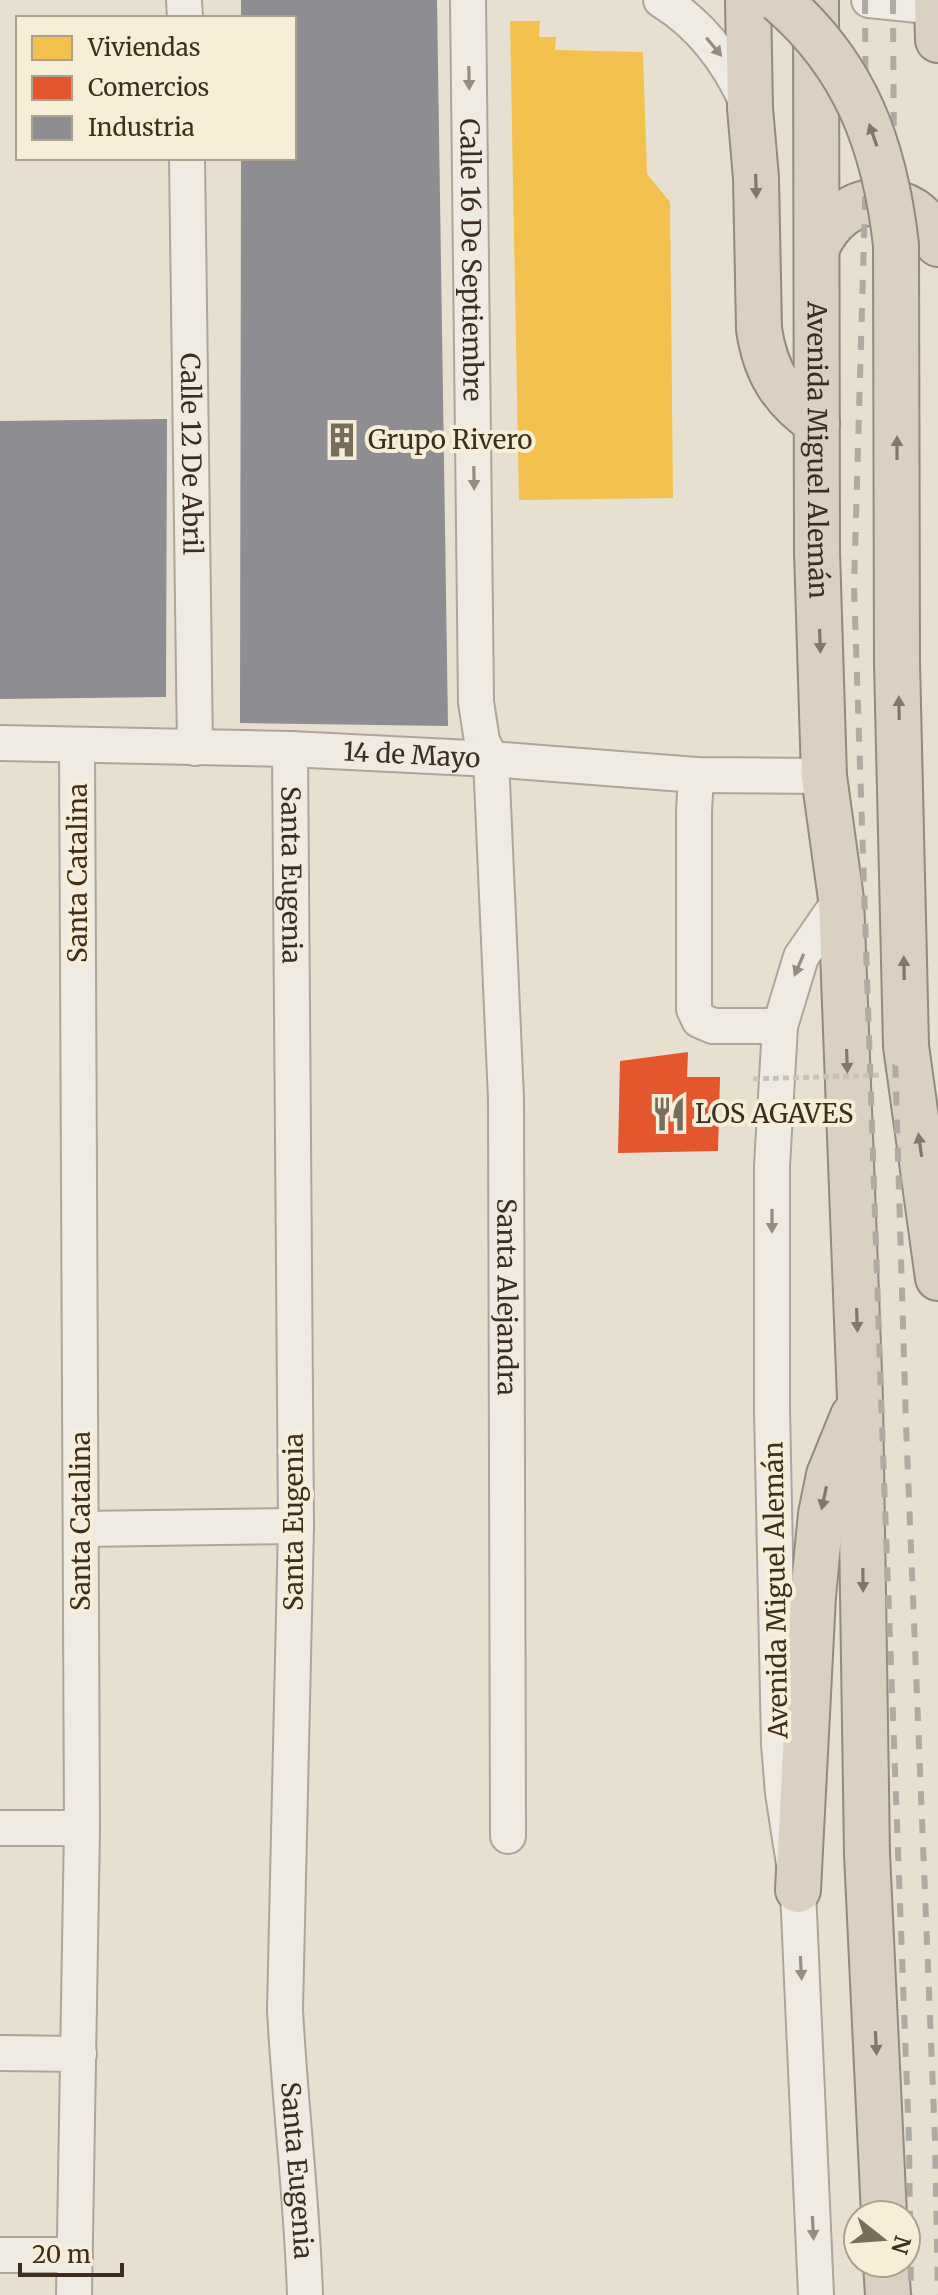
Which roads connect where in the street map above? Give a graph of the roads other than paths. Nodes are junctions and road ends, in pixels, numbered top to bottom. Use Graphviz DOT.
graph roads {
  1 [pos="468,0"];
  2 [pos="661,0"];
  3 [pos="748,0"];
  4 [pos="779,0"];
  5 [pos="816,0"];
  6 [pos="869,0"];
  7 [pos="937,0"];
  8 [pos="938,7"];
  9 [pos="938,40"];
  10 [pos="750,108"];
  11 [pos="187,160"];
  12 [pos="938,244"];
  13 [pos="817,248"];
  14 [pos="817,423"];
  15 [pos="0,743"];
  16 [pos="77,746"];
  17 [pos="195,748"];
  18 [pos="290,749"];
  19 [pos="491,759"];
  20 [pos="696,775"];
  21 [pos="824,776"];
  22 [pos="841,899"];
  23 [pos="780,1026"];
  24 [pos="938,1278"];
  25 [pos="860,1399"];
  26 [pos="296,1526"];
  27 [pos="81,1529"];
  28 [pos="0,1828"];
  29 [pos="82,1828"];
  30 [pos="508,1836"];
  31 [pos="798,1890"];
  32 [pos="0,2053"];
  33 [pos="79,2054"];
  34 [pos="883,2199"];
  35 [pos="0,2255"];
  36 [pos="75,2255"];
  37 [pos="74,2295"];
  38 [pos="305,2295"];
  39 [pos="816,2295"];
  1 -- 19 [label="street, Calle 16 De Septiembre, one-way"];
  2 -- 10 [label="street, one-way"];
  3 -- 10 [label="highway"];
  24 -- 4 [label="highway, one-way, bridge"];
  5 -- 13 [label="highway, Avenida Miguel Alemán"];
  6 -- 8 [label="street"];
  7 -- 8 [label="highway"];
  8 -- 9 [label="highway"];
  10 -- 14 [label="highway, one-way"];
  11 -- 17 [label="street, Calle 12 De Abril"];
  12 -- 13 [label="highway"];
  13 -- 14 [label="highway, Avenida Miguel Alemán"];
  14 -- 21 [label="highway, Avenida Miguel Alemán, one-way"];
  15 -- 16 [label="street, 14 de Mayo"];
  16 -- 17 [label="street, 14 de Mayo"];
  16 -- 27 [label="street, Santa Catalina"];
  17 -- 18 [label="street, 14 de Mayo"];
  18 -- 19 [label="street, 14 de Mayo"];
  18 -- 26 [label="street, Santa Eugenia"];
  19 -- 20 [label="street, 14 de Mayo"];
  19 -- 30 [label="street, Santa Alejandra"];
  20 -- 21 [label="street, 14 de Mayo"];
  20 -- 23 [label="street"];
  21 -- 22 [label="highway, Avenida Miguel Alemán"];
  22 -- 23 [label="street, Avenida Miguel Alemán, one-way"];
  22 -- 25 [label="highway, Avenida Miguel Alemán, one-way"];
  23 -- 31 [label="street, Avenida Miguel Alemán, one-way"];
  25 -- 31 [label="highway, one-way"];
  25 -- 34 [label="highway, Avenida Miguel Alemán, one-way"];
  26 -- 27 [label="street"];
  26 -- 38 [label="street, Santa Eugenia"];
  27 -- 29 [label="street, Santa Catalina"];
  28 -- 29 [label="street"];
  29 -- 33 [label="street, Santa Catalina"];
  31 -- 39 [label="street, Avenida Miguel Alemán, one-way"];
  32 -- 33 [label="street"];
  33 -- 36 [label="street, Santa Catalina"];
  35 -- 36 [label="street"];
  36 -- 37 [label="street, Santa Catalina"];
}
